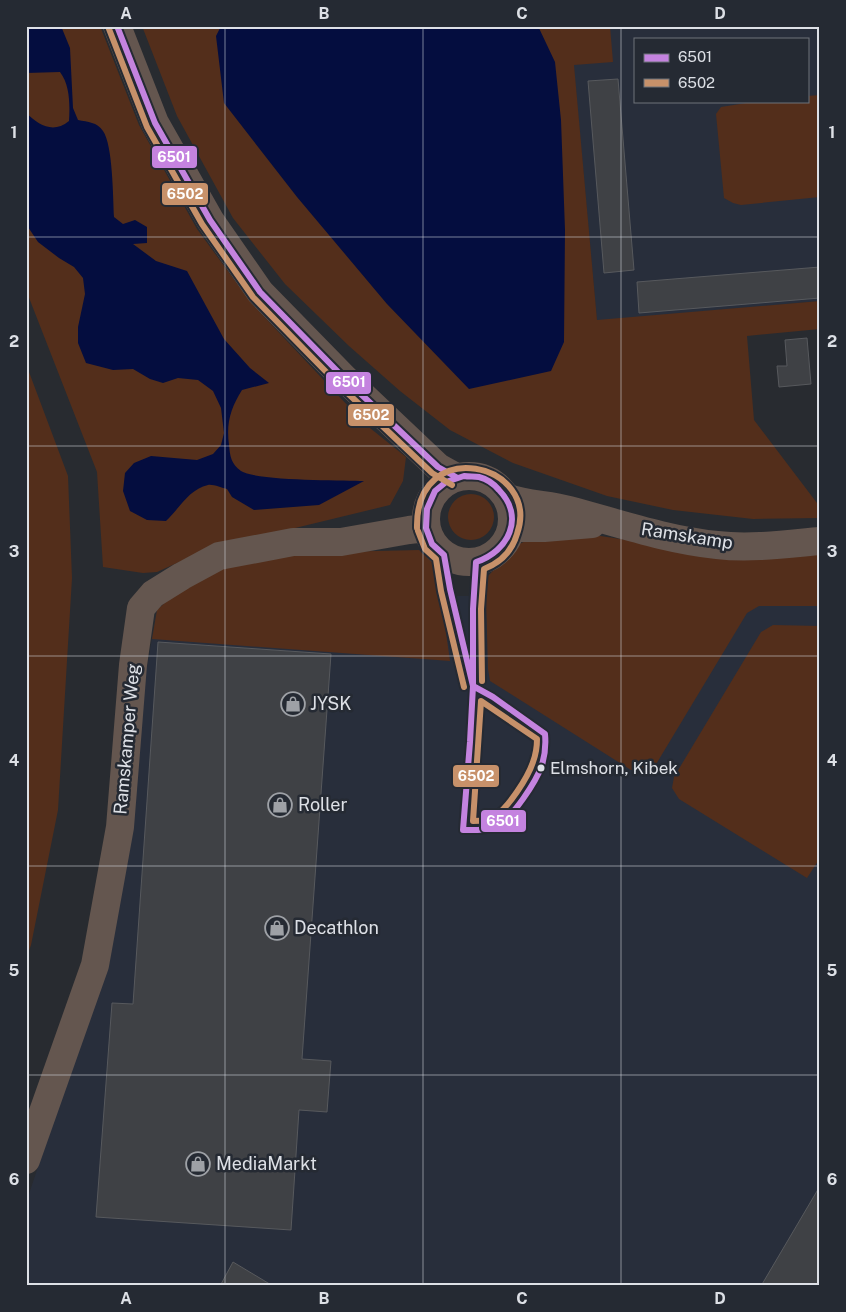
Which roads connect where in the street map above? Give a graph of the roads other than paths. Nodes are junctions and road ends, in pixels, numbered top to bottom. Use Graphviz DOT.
graph roads {
  1 [pos="117,26"];
  2 [pos="456,477"];
  3 [pos="506,497"];
  4 [pos="614,523"];
  5 [pos="426,528"];
  6 [pos="512,528"];
  7 [pos="820,541"];
  8 [pos="26,1160"];
  1 -- 2 [label="street"];
  2 -- 3 [label="street, Ramskamp"];
  2 -- 5 [label="street"];
  3 -- 4 [label="street, Ramskamp"];
  3 -- 6 [label="street"];
  4 -- 6 [label="street, Ramskamp"];
  4 -- 7 [label="street, Ramskamp"];
  5 -- 6 [label="street"];
  5 -- 8 [label="street, Ramskamper Weg"];
}
